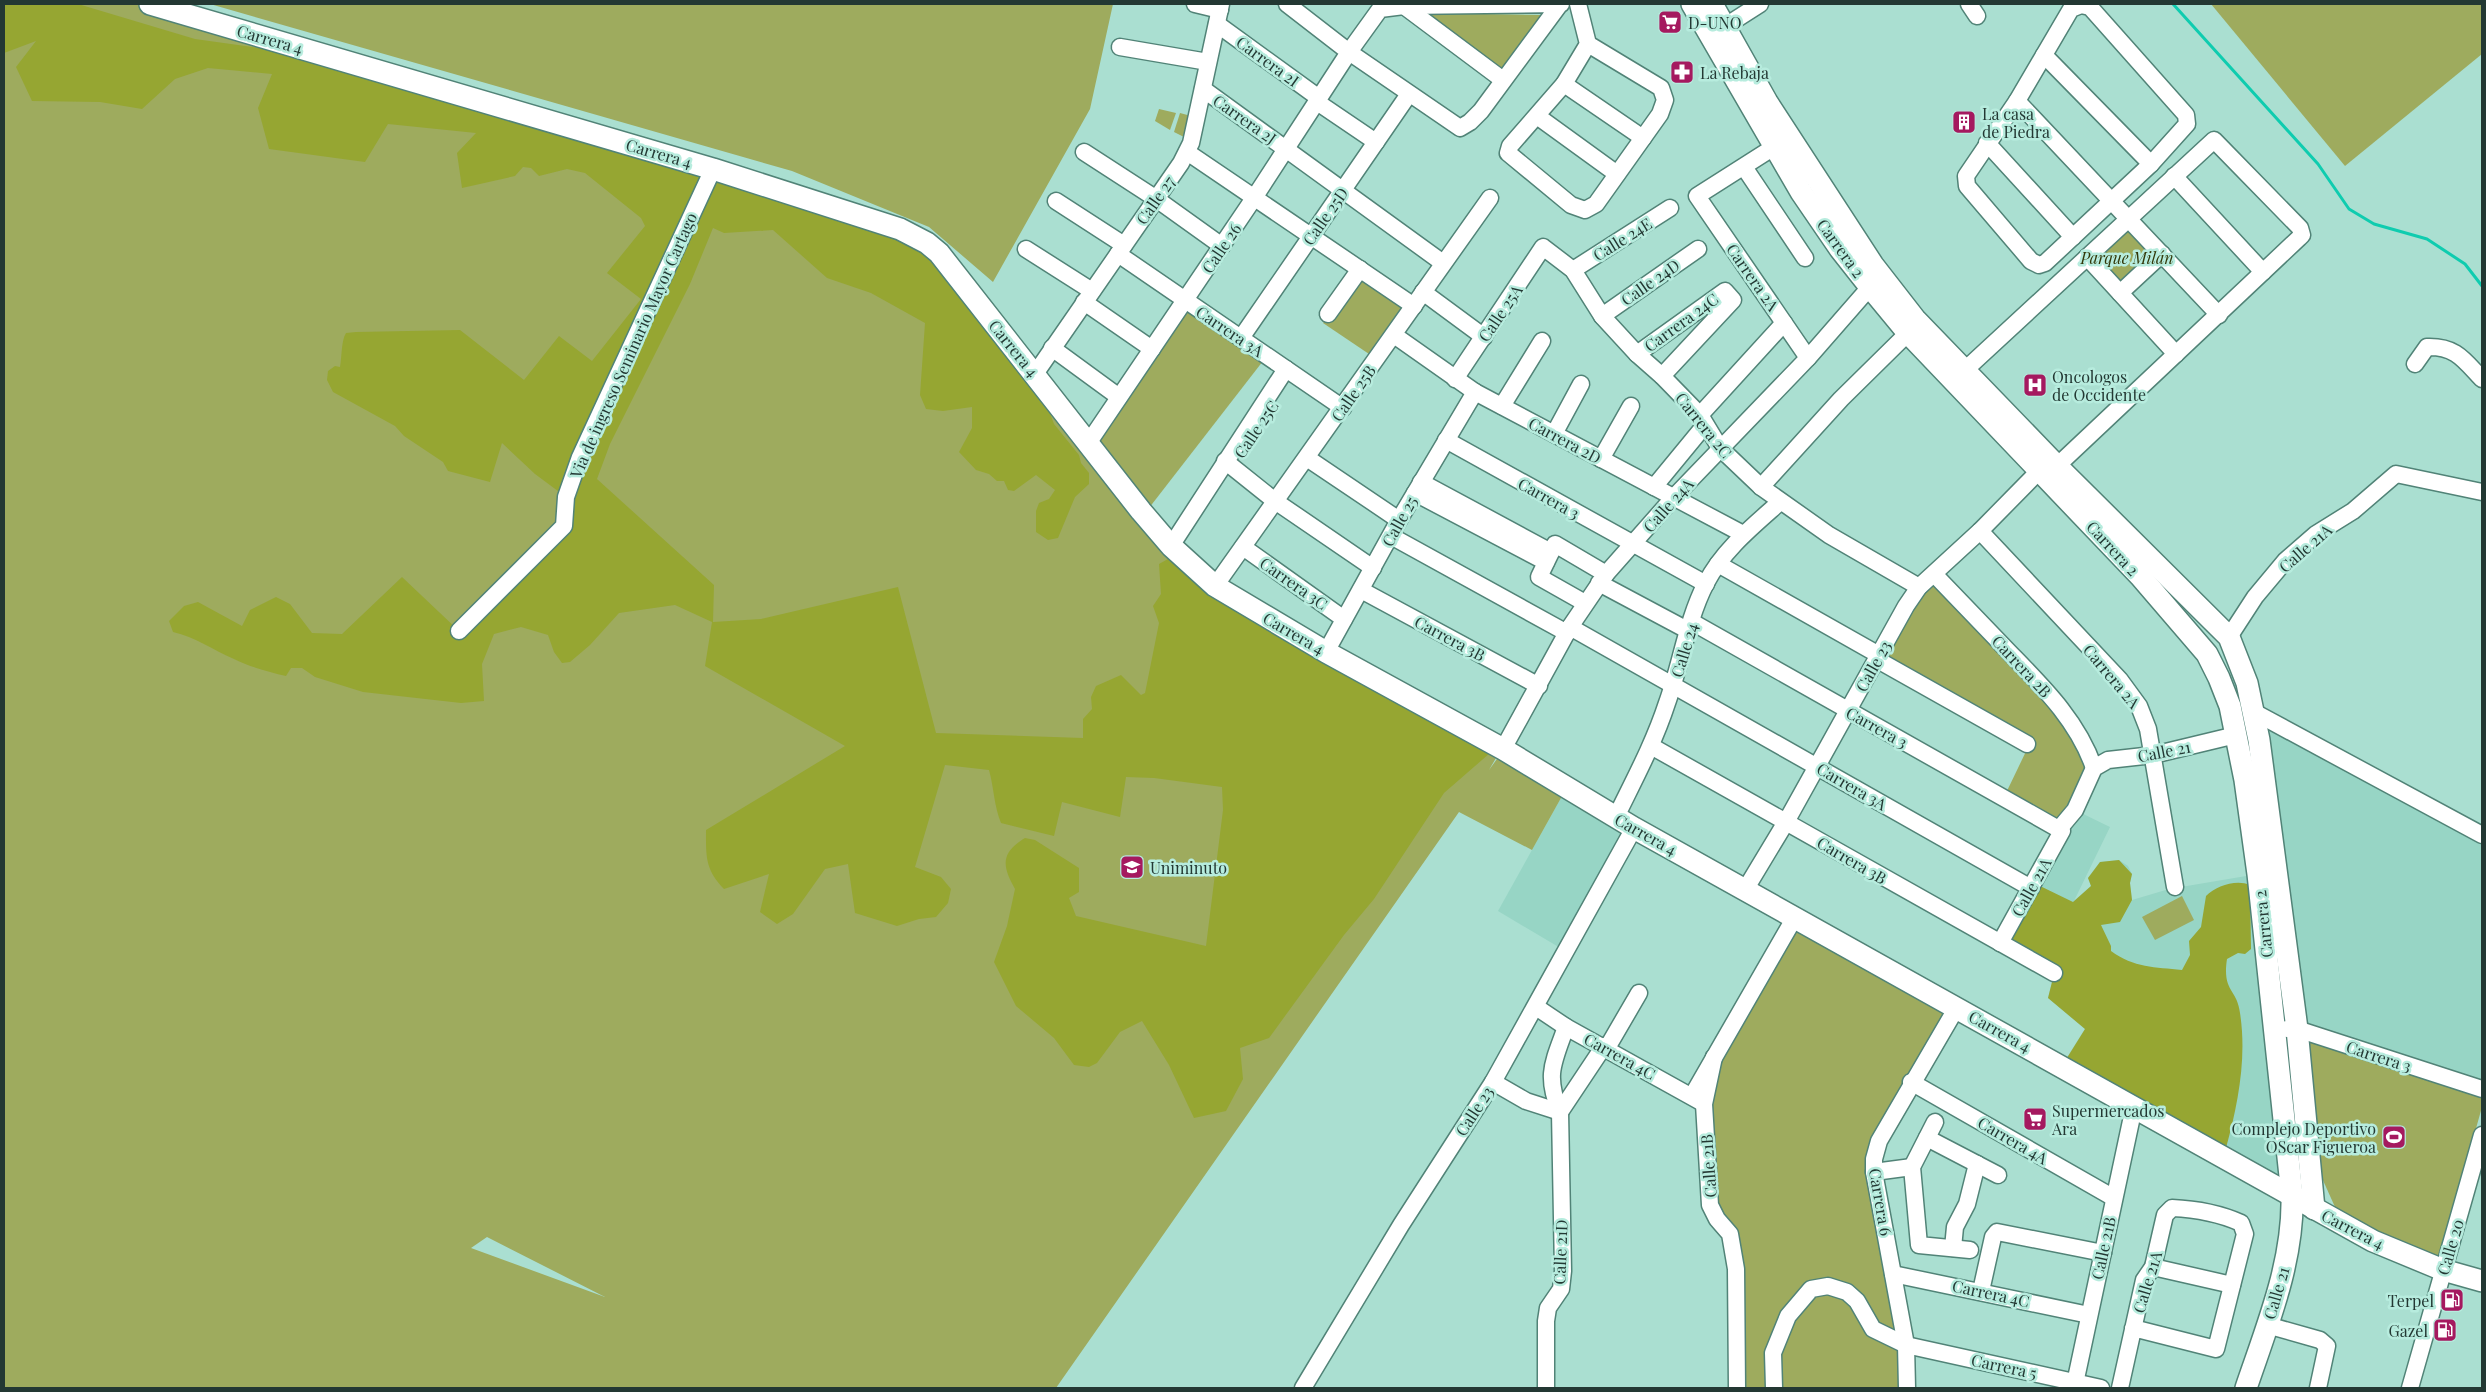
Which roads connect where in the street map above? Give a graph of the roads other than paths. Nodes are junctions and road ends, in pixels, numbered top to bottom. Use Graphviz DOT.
graph roads {
  1 [pos="150,4"];
  2 [pos="1195,4"];
  3 [pos="1287,4"];
  4 [pos="1560,4"];
  5 [pos="1578,4"];
  6 [pos="1692,4"];
  7 [pos="1712,4"];
  8 [pos="1758,4"];
  9 [pos="1404,6"];
  10 [pos="1219,13"];
  11 [pos="1724,27"];
  12 [pos="1588,44"];
  13 [pos="1120,47"];
  14 [pos="1349,52"];
  15 [pos="2044,55"];
  16 [pos="1208,62"];
  17 [pos="1504,80"];
  18 [pos="1564,84"];
  19 [pos="1203,89"];
  20 [pos="1409,94"];
  21 [pos="1318,100"];
  22 [pos="2017,101"];
  23 [pos="1537,116"];
  24 [pos="1643,138"];
  25 [pos="1376,142"];
  26 [pos="1987,143"];
  27 [pos="1774,147"];
  28 [pos="1287,149"];
  29 [pos="1084,152"];
  30 [pos="1186,152"];
  31 [pos="2151,164"];
  32 [pos="1744,167"];
  33 [pos="713,169"];
  34 [pos="1617,174"];
  35 [pos="2174,176"];
  36 [pos="1343,190"];
  37 [pos="1156,198"];
  38 [pos="1254,198"];
  39 [pos="1490,198"];
  40 [pos="2111,200"];
  41 [pos="1056,201"];
  42 [pos="1670,208"];
  43 [pos="2128,219"];
  44 [pos="1311,235"];
  45 [pos="2073,237"];
  46 [pos="1222,246"];
  47 [pos="1543,247"];
  48 [pos="1026,249"];
  49 [pos="1121,249"];
  50 [pos="1698,249"];
  51 [pos="2162,254"];
  52 [pos="2087,257"];
  53 [pos="1805,258"];
  54 [pos="1443,263"];
  55 [pos="1360,269"];
  56 [pos="1573,270"];
  57 [pos="2263,272"];
  58 [pos="1870,287"];
  59 [pos="2120,293"];
  60 [pos="1088,297"];
  61 [pos="1418,299"];
  62 [pos="1185,300"];
  63 [pos="1328,314"];
  64 [pos="2219,315"];
  65 [pos="1602,316"];
  66 [pos="1784,323"];
  67 [pos="1908,333"];
  68 [pos="1394,334"];
  69 [pos="1484,337"];
  70 [pos="1242,338"];
  71 [pos="1542,341"];
  72 [pos="1052,348"];
  73 [pos="1152,350"];
  74 [pos="1637,354"];
  75 [pos="2176,354"];
  76 [pos="1808,358"];
  77 [pos="2415,364"];
  78 [pos="1965,370"];
  79 [pos="1290,372"];
  80 [pos="1035,374"];
  81 [pos="1662,376"];
  82 [pos="1455,379"];
  83 [pos="2482,379"];
  84 [pos="1581,384"];
  85 [pos="1475,392"];
  86 [pos="1119,397"];
  87 [pos="1502,406"];
  88 [pos="1630,406"];
  89 [pos="1343,408"];
  90 [pos="1702,420"];
  91 [pos="1554,434"];
  92 [pos="1446,440"];
  93 [pos="1089,442"];
  94 [pos="1720,448"];
  95 [pos="1307,458"];
  96 [pos="1601,459"];
  97 [pos="1228,464"];
  98 [pos="2048,468"];
  99 [pos="1654,487"];
  100 [pos="1761,487"];
  101 [pos="1418,488"];
  102 [pos="2481,488"];
  103 [pos="1674,497"];
  104 [pos="1275,501"];
  105 [pos="1780,502"];
  106 [pos="1400,520"];
  107 [pos="1980,531"];
  108 [pos="1743,534"];
  109 [pos="1391,536"];
  110 [pos="1634,545"];
  111 [pos="1171,546"];
  112 [pos="1243,547"];
  113 [pos="1549,557"];
  114 [pos="1718,564"];
  115 [pos="1373,568"];
  116 [pos="1934,574"];
  117 [pos="1602,579"];
  118 [pos="1706,584"];
  119 [pos="1215,586"];
  120 [pos="1919,588"];
  121 [pos="1361,590"];
  122 [pos="1585,603"];
  123 [pos="1344,619"];
  124 [pos="1691,627"];
  125 [pos="1569,630"];
  126 [pos="459,631"];
  127 [pos="2229,637"];
  128 [pos="1326,652"];
  129 [pos="1877,657"];
  130 [pos="1673,684"];
  131 [pos="1539,686"];
  132 [pos="1847,711"];
  133 [pos="2254,712"];
  134 [pos="2236,735"];
  135 [pos="2027,744"];
  136 [pos="1651,746"];
  137 [pos="1503,750"];
  138 [pos="2153,755"];
  139 [pos="1817,766"];
  140 [pos="2094,768"];
  141 [pos="1625,822"];
  142 [pos="1786,822"];
  143 [pos="2061,830"];
  144 [pos="2482,835"];
  145 [pos="2175,887"];
  146 [pos="2031,888"];
  147 [pos="1745,890"];
  148 [pos="1795,917"];
  149 [pos="2000,943"];
  150 [pos="2054,973"];
  151 [pos="1638,992"];
  152 [pos="1536,1007"];
  153 [pos="1957,1007"];
  154 [pos="1566,1027"];
  155 [pos="2274,1029"];
  156 [pos="2297,1029"];
  157 [pos="1605,1047"];
  158 [pos="1493,1082"];
  159 [pos="1911,1082"];
  160 [pos="2482,1089"];
  161 [pos="1698,1100"];
  162 [pos="2134,1107"];
  163 [pos="1560,1112"];
  164 [pos="1935,1122"];
  165 [pos="2482,1135"];
  166 [pos="1927,1138"];
  167 [pos="1977,1164"];
  168 [pos="1912,1167"];
  169 [pos="1874,1172"];
  170 [pos="1998,1175"];
  171 [pos="2292,1195"];
  172 [pos="2114,1198"];
  173 [pos="2314,1209"];
  174 [pos="1953,1248"];
  175 [pos="1970,1250"];
  176 [pos="2103,1253"];
  177 [pos="2153,1267"];
  178 [pos="2443,1270"];
  179 [pos="1893,1274"];
  180 [pos="2482,1281"];
  181 [pos="2232,1285"];
  182 [pos="1981,1290"];
  183 [pos="2089,1315"];
  184 [pos="2268,1325"];
  185 [pos="2133,1328"];
  186 [pos="1906,1345"];
  187 [pos="2074,1385"];
  188 [pos="1303,1388"];
  189 [pos="1546,1388"];
  190 [pos="1737,1388"];
  191 [pos="1774,1388"];
  192 [pos="1907,1388"];
  193 [pos="2101,1388"];
  194 [pos="2120,1388"];
  195 [pos="2246,1388"];
  196 [pos="2318,1388"];
  197 [pos="2410,1388"];
  1 -- 33 [label="main road, Carrera 4"];
  2 -- 10 [label="street"];
  3 -- 14 [label="street"];
  4 -- 9 [label="street, Calle 26"];
  4 -- 17 [label="street"];
  5 -- 12 [label="street"];
  6 -- 27 [label="main road, Carrera 2"];
  7 -- 11 [label="main road, Carrera 2"];
  8 -- 11 [label="street"];
  9 -- 14 [label="street, Calle 26"];
  9 -- 17 [label="street"];
  10 -- 16 [label="street, Calle 27"];
  10 -- 21 [label="street, Carrera 2I"];
  11 -- 78 [label="main road, Carrera 2"];
  12 -- 18 [label="street"];
  12 -- 24 [label="street"];
  13 -- 16 [label="street"];
  14 -- 20 [label="street"];
  14 -- 21 [label="street, Calle 26"];
  15 -- 22 [label="street"];
  15 -- 31 [label="street"];
  15 -- 31 [label="street"];
  16 -- 19 [label="street, Calle 27"];
  17 -- 20 [label="street"];
  18 -- 23 [label="street"];
  18 -- 24 [label="street"];
  19 -- 28 [label="street, Carrera 2J"];
  19 -- 30 [label="street, Calle 27"];
  20 -- 25 [label="street, Calle 25D"];
  21 -- 25 [label="street, Carrera 2I"];
  21 -- 28 [label="street, Calle 26"];
  22 -- 26 [label="street"];
  22 -- 40 [label="street"];
  23 -- 34 [label="street"];
  23 -- 34 [label="street"];
  24 -- 34 [label="street"];
  25 -- 36 [label="street, Calle 25D"];
  26 -- 45 [label="street"];
  26 -- 45 [label="street"];
  27 -- 32 [label="street"];
  27 -- 58 [label="main road, Carrera 2"];
  28 -- 36 [label="street, Carrera 2J"];
  28 -- 38 [label="street, Calle 26"];
  29 -- 37 [label="street"];
  30 -- 37 [label="street, Calle 27"];
  30 -- 38 [label="street"];
  31 -- 40 [label="street"];
  32 -- 53 [label="street"];
  32 -- 66 [label="street, Carrera 2A"];
  33 -- 80 [label="main road, Carrera 4"];
  33 -- 126 [label="street, Via de ingreso Seminario Mayor Cartago"];
  35 -- 43 [label="street"];
  35 -- 57 [label="street"];
  35 -- 57 [label="street, Calle 23"];
  36 -- 44 [label="street, Calle 25D"];
  36 -- 54 [label="street, Carrera 2J"];
  37 -- 46 [label="street"];
  37 -- 49 [label="street, Calle 27"];
  38 -- 44 [label="street"];
  38 -- 46 [label="street, Calle 26"];
  39 -- 54 [label="street, Calle 25B"];
  40 -- 43 [label="street"];
  40 -- 45 [label="street"];
  41 -- 49 [label="street, Carrera 3A"];
  42 -- 56 [label="street, Calle 24E"];
  43 -- 51 [label="street"];
  43 -- 52 [label="street"];
  44 -- 55 [label="street"];
  44 -- 70 [label="street, Calle 25D"];
  46 -- 62 [label="street, Calle 26"];
  47 -- 56 [label="street, Carrera 2C"];
  47 -- 69 [label="street, Calle 25A"];
  48 -- 60 [label="street"];
  49 -- 60 [label="street, Calle 27"];
  49 -- 62 [label="street, Carrera 3A"];
  50 -- 65 [label="street, Calle 24D"];
  51 -- 59 [label="street"];
  51 -- 64 [label="street"];
  52 -- 59 [label="street"];
  52 -- 78 [label="street"];
  54 -- 61 [label="street, Calle 25B"];
  55 -- 61 [label="street"];
  55 -- 63 [label="street"];
  56 -- 65 [label="street, Carrera 2C"];
  57 -- 64 [label="street, Calle 23"];
  58 -- 67 [label="main road, Carrera 2"];
  58 -- 76 [label="street, Calle 24A"];
  59 -- 75 [label="street"];
  60 -- 72 [label="street, Calle 27"];
  60 -- 73 [label="street"];
  61 -- 68 [label="street, Calle 25B"];
  61 -- 69 [label="street"];
  62 -- 70 [label="street, Carrera 3A"];
  62 -- 73 [label="street, Calle 26"];
  64 -- 75 [label="street, Calle 23"];
  65 -- 74 [label="street, Carrera 2C"];
  66 -- 76 [label="street, Carrera 2A"];
  66 -- 90 [label="street"];
  67 -- 98 [label="main road, Carrera 2"];
  67 -- 100 [label="street"];
  68 -- 82 [label="street, Carrera 2D"];
  68 -- 89 [label="street, Calle 25B"];
  69 -- 82 [label="street, Calle 25A"];
  70 -- 79 [label="street, Carrera 3A"];
  71 -- 87 [label="street"];
  72 -- 80 [label="street, Calle 27"];
  72 -- 86 [label="street"];
  73 -- 86 [label="street, Calle 26"];
  74 -- 81 [label="street, Carrera 2C"];
  74 -- 81 [label="street, Carrera 24C"];
  75 -- 98 [label="street, Calle 23"];
  76 -- 94 [label="street, Calle 24A"];
  77 -- 83 [label="street"];
  78 -- 98 [label="main road, Carrera 2"];
  79 -- 89 [label="street, Carrera 3A"];
  79 -- 97 [label="street, Calle 25C"];
  80 -- 93 [label="main road, Carrera 4"];
  81 -- 90 [label="street, Carrera 2C"];
  82 -- 85 [label="street, Carrera 2D"];
  84 -- 91 [label="street"];
  85 -- 87 [label="street, Carrera 2D"];
  85 -- 92 [label="street, Calle 25"];
  86 -- 93 [label="street, Calle 26"];
  87 -- 91 [label="street, Carrera 2D"];
  88 -- 96 [label="street"];
  89 -- 95 [label="street, Calle 25B"];
  90 -- 94 [label="street, Carrera 2C"];
  90 -- 99 [label="street"];
  91 -- 96 [label="street, Carrera 2D"];
  92 -- 101 [label="street, Calle 25"];
  92 -- 110 [label="street, Carrera 3"];
  93 -- 111 [label="main road, Carrera 4"];
  94 -- 100 [label="street, Carrera 2C"];
  94 -- 103 [label="street, Calle 24A"];
  95 -- 104 [label="street, Calle 25B"];
  95 -- 106 [label="street"];
  96 -- 99 [label="street, Carrera 2D"];
  97 -- 104 [label="street"];
  97 -- 111 [label="street, Calle 25C"];
  98 -- 107 [label="street, Calle 23"];
  98 -- 127 [label="main road, Carrera 2"];
  98 -- 134 [label="main road, Carrera 2"];
  99 -- 103 [label="street, Carrera 2D"];
  100 -- 105 [label="street, Carrera 2C"];
  101 -- 106 [label="street, Calle 25"];
  101 -- 113 [label="street"];
  102 -- 127 [label="street, Calle 21A"];
  103 -- 108 [label="street, Carrera 2D"];
  103 -- 110 [label="street, Calle 24A"];
  104 -- 112 [label="street, Calle 25B"];
  104 -- 115 [label="street"];
  105 -- 108 [label="street, Calle 24"];
  105 -- 120 [label="street, Carrera 2C"];
  106 -- 109 [label="street, Calle 25"];
  107 -- 116 [label="street, Calle 23"];
  107 -- 138 [label="street, Carrera 2A"];
  108 -- 114 [label="street, Calle 24"];
  109 -- 115 [label="street, Calle 25"];
  109 -- 125 [label="street"];
  110 -- 117 [label="street, Calle 24A"];
  110 -- 118 [label="street, Carrera 3"];
  111 -- 119 [label="main road, Carrera 4"];
  112 -- 119 [label="street, Calle 25B"];
  112 -- 123 [label="street, Carrera 3C"];
  113 -- 117 [label="street"];
  113 -- 122 [label="street"];
  114 -- 118 [label="street, Calle 24"];
  114 -- 129 [label="street"];
  115 -- 121 [label="street, Calle 25"];
  116 -- 120 [label="street, Calle 23"];
  116 -- 140 [label="street, Carrera 2B"];
  117 -- 122 [label="street, Calle 24A"];
  117 -- 124 [label="street"];
  118 -- 124 [label="street, Calle 24"];
  119 -- 128 [label="main road, Carrera 4"];
  120 -- 129 [label="street, Calle 23"];
  121 -- 123 [label="street, Calle 25"];
  121 -- 131 [label="street, Carrera 3B"];
  122 -- 125 [label="street, Calle 24A"];
  123 -- 128 [label="street, Calle 25"];
  124 -- 130 [label="street, Calle 24"];
  124 -- 132 [label="street, Carrera 3"];
  125 -- 130 [label="street"];
  125 -- 131 [label="street, Calle 24A"];
  127 -- 133 [label="main road, Carrera 2"];
  128 -- 137 [label="main road, Carrera 4"];
  129 -- 132 [label="street, Calle 23"];
  129 -- 135 [label="street"];
  130 -- 136 [label="street, Calle 24"];
  130 -- 139 [label="street, Carrera 3A"];
  131 -- 137 [label="street, Calle 24A"];
  132 -- 139 [label="street, Calle 23"];
  132 -- 143 [label="street, Carrera 3"];
  133 -- 144 [label="street"];
  133 -- 156 [label="main road, Carrera 2"];
  134 -- 138 [label="street, Calle 21"];
  134 -- 155 [label="main road, Carrera 2"];
  136 -- 141 [label="street, Calle 24"];
  136 -- 142 [label="street, Carrera 3B"];
  137 -- 141 [label="main road, Carrera 4"];
  138 -- 140 [label="street, Calle 21"];
  138 -- 145 [label="street, Carrera 2A"];
  139 -- 142 [label="street, Calle 23"];
  139 -- 146 [label="street, Carrera 3A"];
  140 -- 143 [label="street, Calle 21A"];
  141 -- 147 [label="main road, Carrera 4"];
  141 -- 152 [label="street, Calle 23"];
  142 -- 147 [label="street, Calle 23"];
  142 -- 149 [label="street, Carrera 3B"];
  143 -- 146 [label="street, Calle 21A"];
  146 -- 149 [label="street, Calle 21A"];
  147 -- 148 [label="main road, Carrera 4"];
  148 -- 153 [label="main road, Carrera 4"];
  148 -- 161 [label="street"];
  149 -- 150 [label="street, Carrera 3B"];
  151 -- 157 [label="street"];
  152 -- 154 [label="street, Carrera 4C"];
  152 -- 158 [label="street, Calle 23"];
  153 -- 159 [label="street, Carrera 6"];
  153 -- 162 [label="main road, Carrera 4"];
  154 -- 157 [label="street, Carrera 4C"];
  154 -- 163 [label="street, Calle 21D"];
  155 -- 156 [label="street, Carrera 3"];
  155 -- 171 [label="main road, Carrera 2"];
  156 -- 160 [label="street, Carrera 3"];
  156 -- 173 [label="main road, Carrera 2"];
  157 -- 161 [label="street, Carrera 4C"];
  157 -- 163 [label="street"];
  158 -- 163 [label="street"];
  158 -- 188 [label="street, Calle 23"];
  159 -- 169 [label="street, Carrera 6"];
  159 -- 172 [label="street, Carrera 4A"];
  161 -- 190 [label="street, Calle 21B"];
  162 -- 171 [label="main road, Carrera 4"];
  162 -- 172 [label="street, Calle 21B"];
  163 -- 189 [label="street, Calle 21D"];
  164 -- 166 [label="street"];
  165 -- 178 [label="street, Calle 20"];
  166 -- 167 [label="street"];
  166 -- 168 [label="street"];
  167 -- 170 [label="street"];
  167 -- 174 [label="street"];
  168 -- 169 [label="street"];
  168 -- 174 [label="street"];
  169 -- 179 [label="street, Carrera 6"];
  171 -- 173 [label="main road, Carrera 4"];
  171 -- 184 [label="main road, Calle 21"];
  172 -- 176 [label="street, Calle 21B"];
  173 -- 178 [label="main road, Carrera 4"];
  174 -- 175 [label="street"];
  176 -- 182 [label="street"];
  176 -- 183 [label="street, Calle 21B"];
  177 -- 181 [label="street"];
  177 -- 181 [label="street, Calle 21A"];
  177 -- 185 [label="street, Calle 21A"];
  178 -- 180 [label="main road, Carrera 4"];
  178 -- 197 [label="street, Calle 20"];
  179 -- 182 [label="street, Carrera 4C"];
  179 -- 186 [label="street, Carrera 6"];
  181 -- 185 [label="street"];
  182 -- 183 [label="street, Carrera 4C"];
  183 -- 187 [label="street, Calle 21B"];
  184 -- 195 [label="main road, Calle 21"];
  184 -- 196 [label="street"];
  185 -- 194 [label="street, Calle 21A"];
  186 -- 187 [label="street, Carrera 5"];
  186 -- 191 [label="street, Carrera 5"];
  186 -- 192 [label="street, Carrera 6"];
  187 -- 193 [label="street, Carrera 5"];
}
